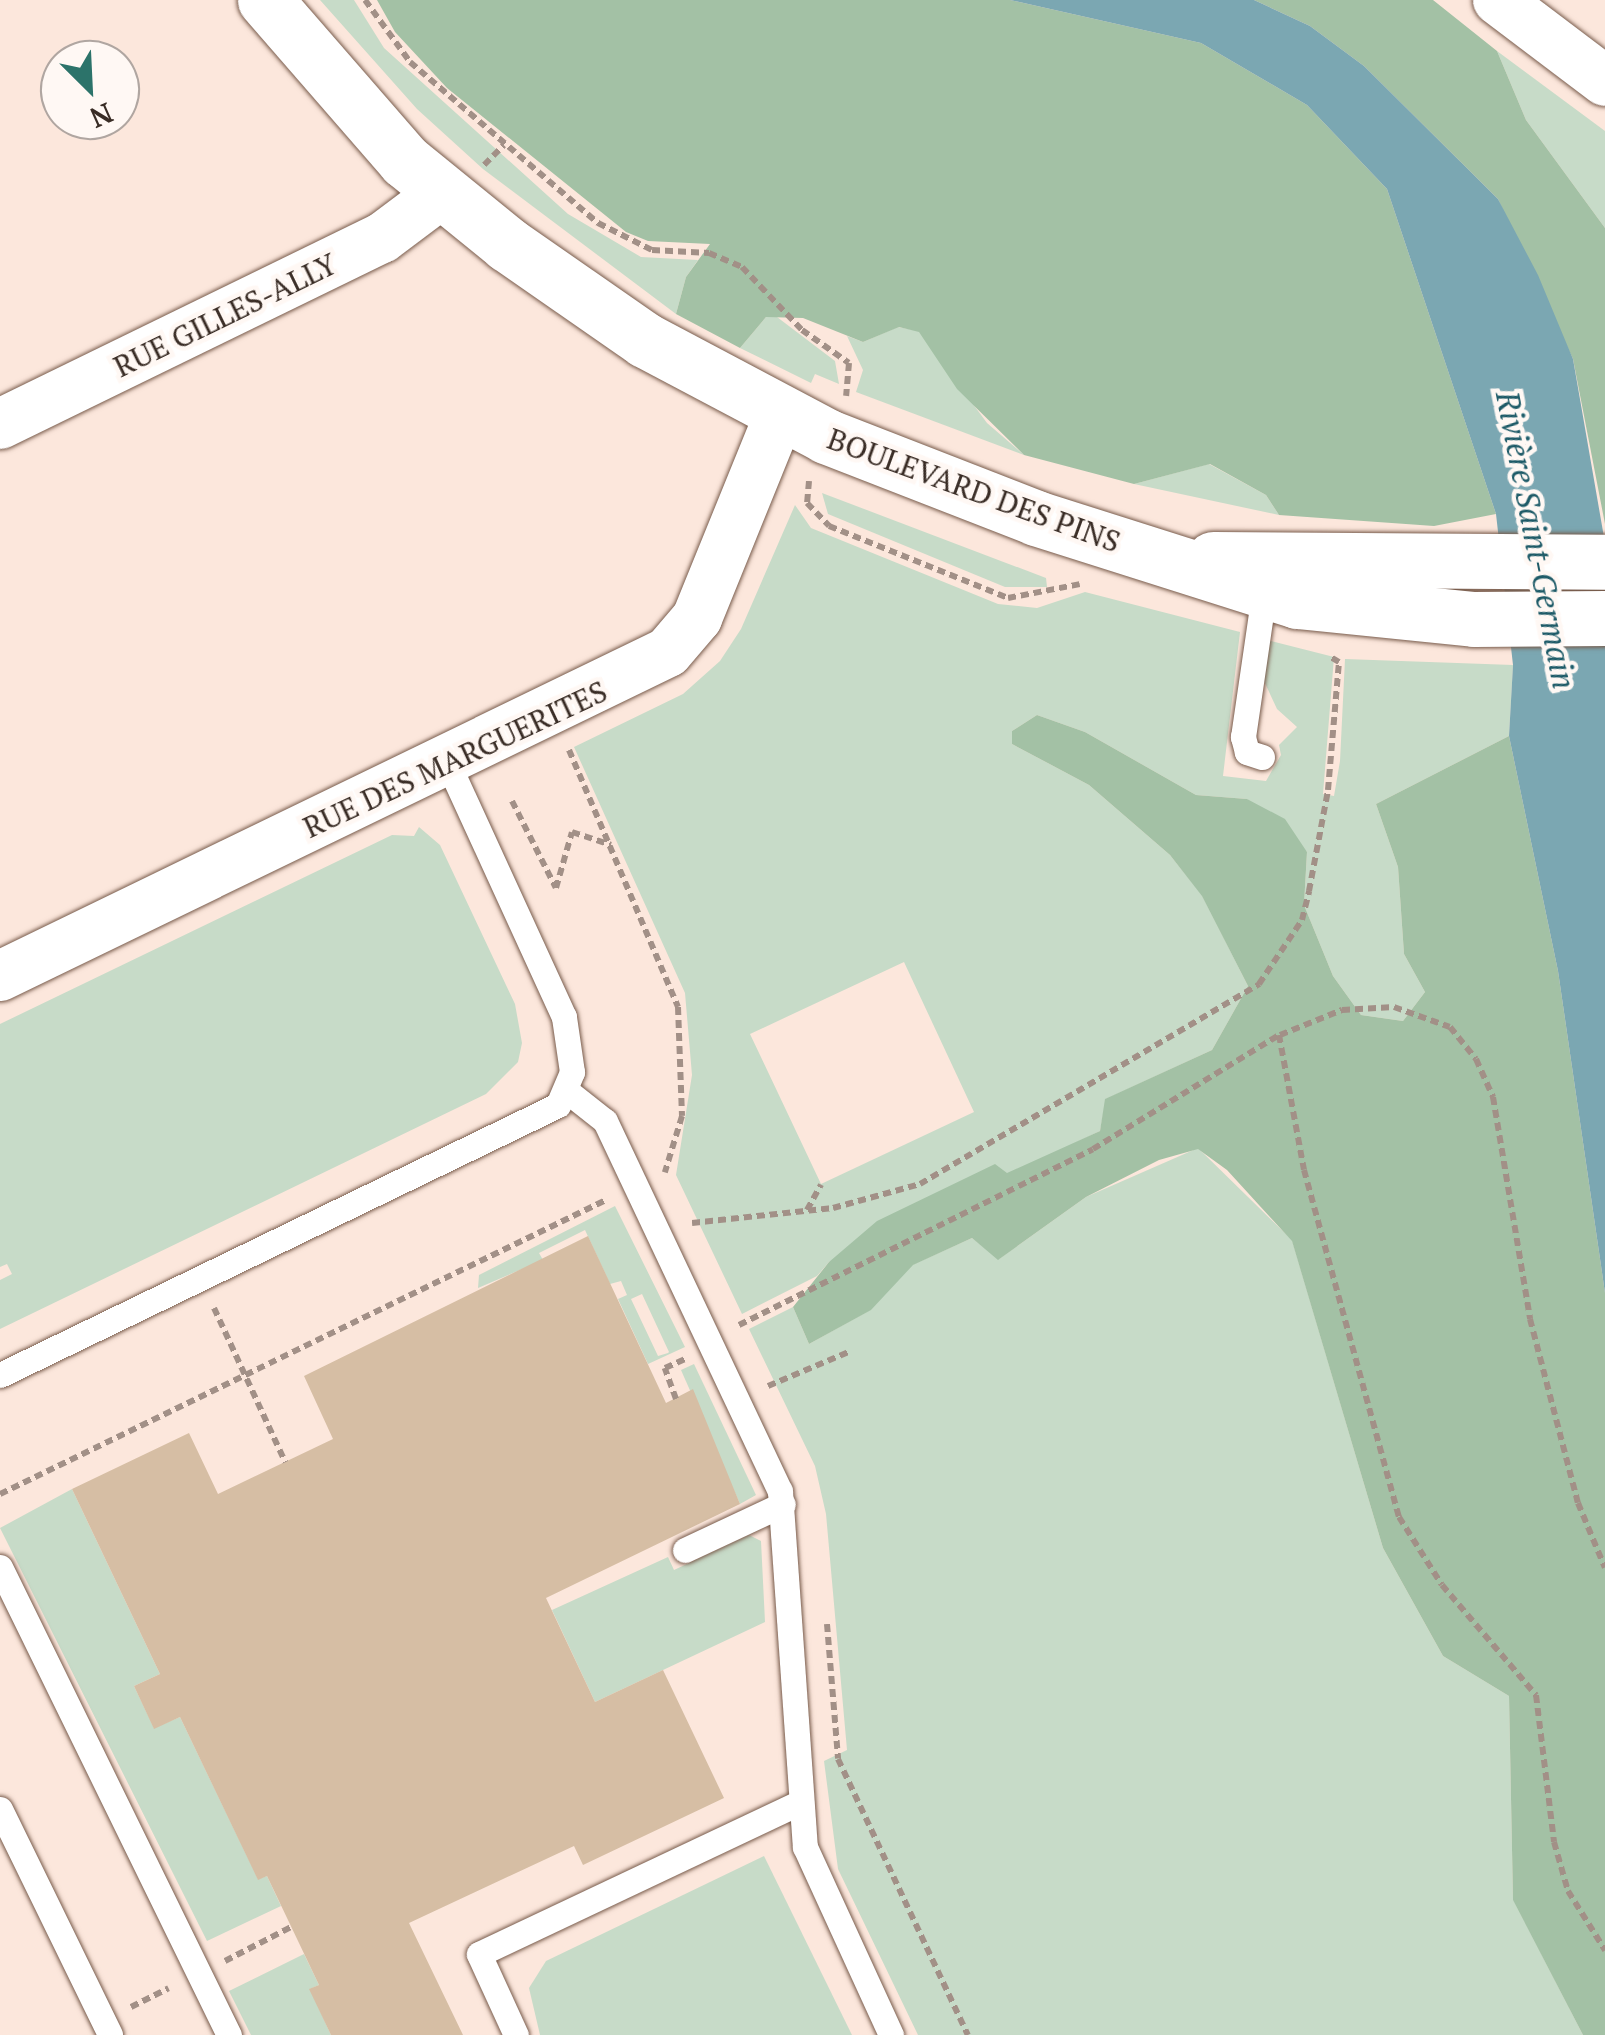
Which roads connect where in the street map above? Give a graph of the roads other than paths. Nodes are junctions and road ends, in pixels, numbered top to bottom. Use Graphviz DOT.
graph roads {
  1 [pos="265,0"];
  2 [pos="1498,0"];
  3 [pos="1605,81"];
  4 [pos="442,194"];
  5 [pos="780,414"];
  6 [pos="0,424"];
  7 [pos="1605,562"];
  8 [pos="1267,574"];
  9 [pos="1605,618"];
  10 [pos="1262,757"];
  11 [pos="446,762"];
  12 [pos="0,976"];
  13 [pos="567,1091"];
  14 [pos="0,1375"];
  15 [pos="783,1504"];
  16 [pos="685,1550"];
  17 [pos="0,1567"];
  18 [pos="800,1802"];
  19 [pos="0,1809"];
  20 [pos="106,2028"];
  21 [pos="229,2035"];
  22 [pos="516,2035"];
  23 [pos="891,2035"];
  1 -- 4 [label="street, BOULEVARD DES PINS"];
  2 -- 3 [label="street"];
  4 -- 5 [label="street, BOULEVARD DES PINS"];
  4 -- 6 [label="street, RUE GILLES-ALLY"];
  5 -- 8 [label="street, BOULEVARD DES PINS"];
  5 -- 11 [label="street, RUE DES MARGUERITES"];
  7 -- 8 [label="street, BOULEVARD DES PINS"];
  8 -- 9 [label="street, BOULEVARD DES PINS"];
  8 -- 10 [label="lane"];
  11 -- 12 [label="street, RUE DES MARGUERITES"];
  11 -- 13 [label="lane"];
  13 -- 14 [label="lane"];
  13 -- 15 [label="lane"];
  15 -- 16 [label="lane"];
  15 -- 18 [label="lane"];
  17 -- 21 [label="lane"];
  18 -- 22 [label="lane"];
  18 -- 23 [label="lane"];
  19 -- 20 [label="lane"];
}
